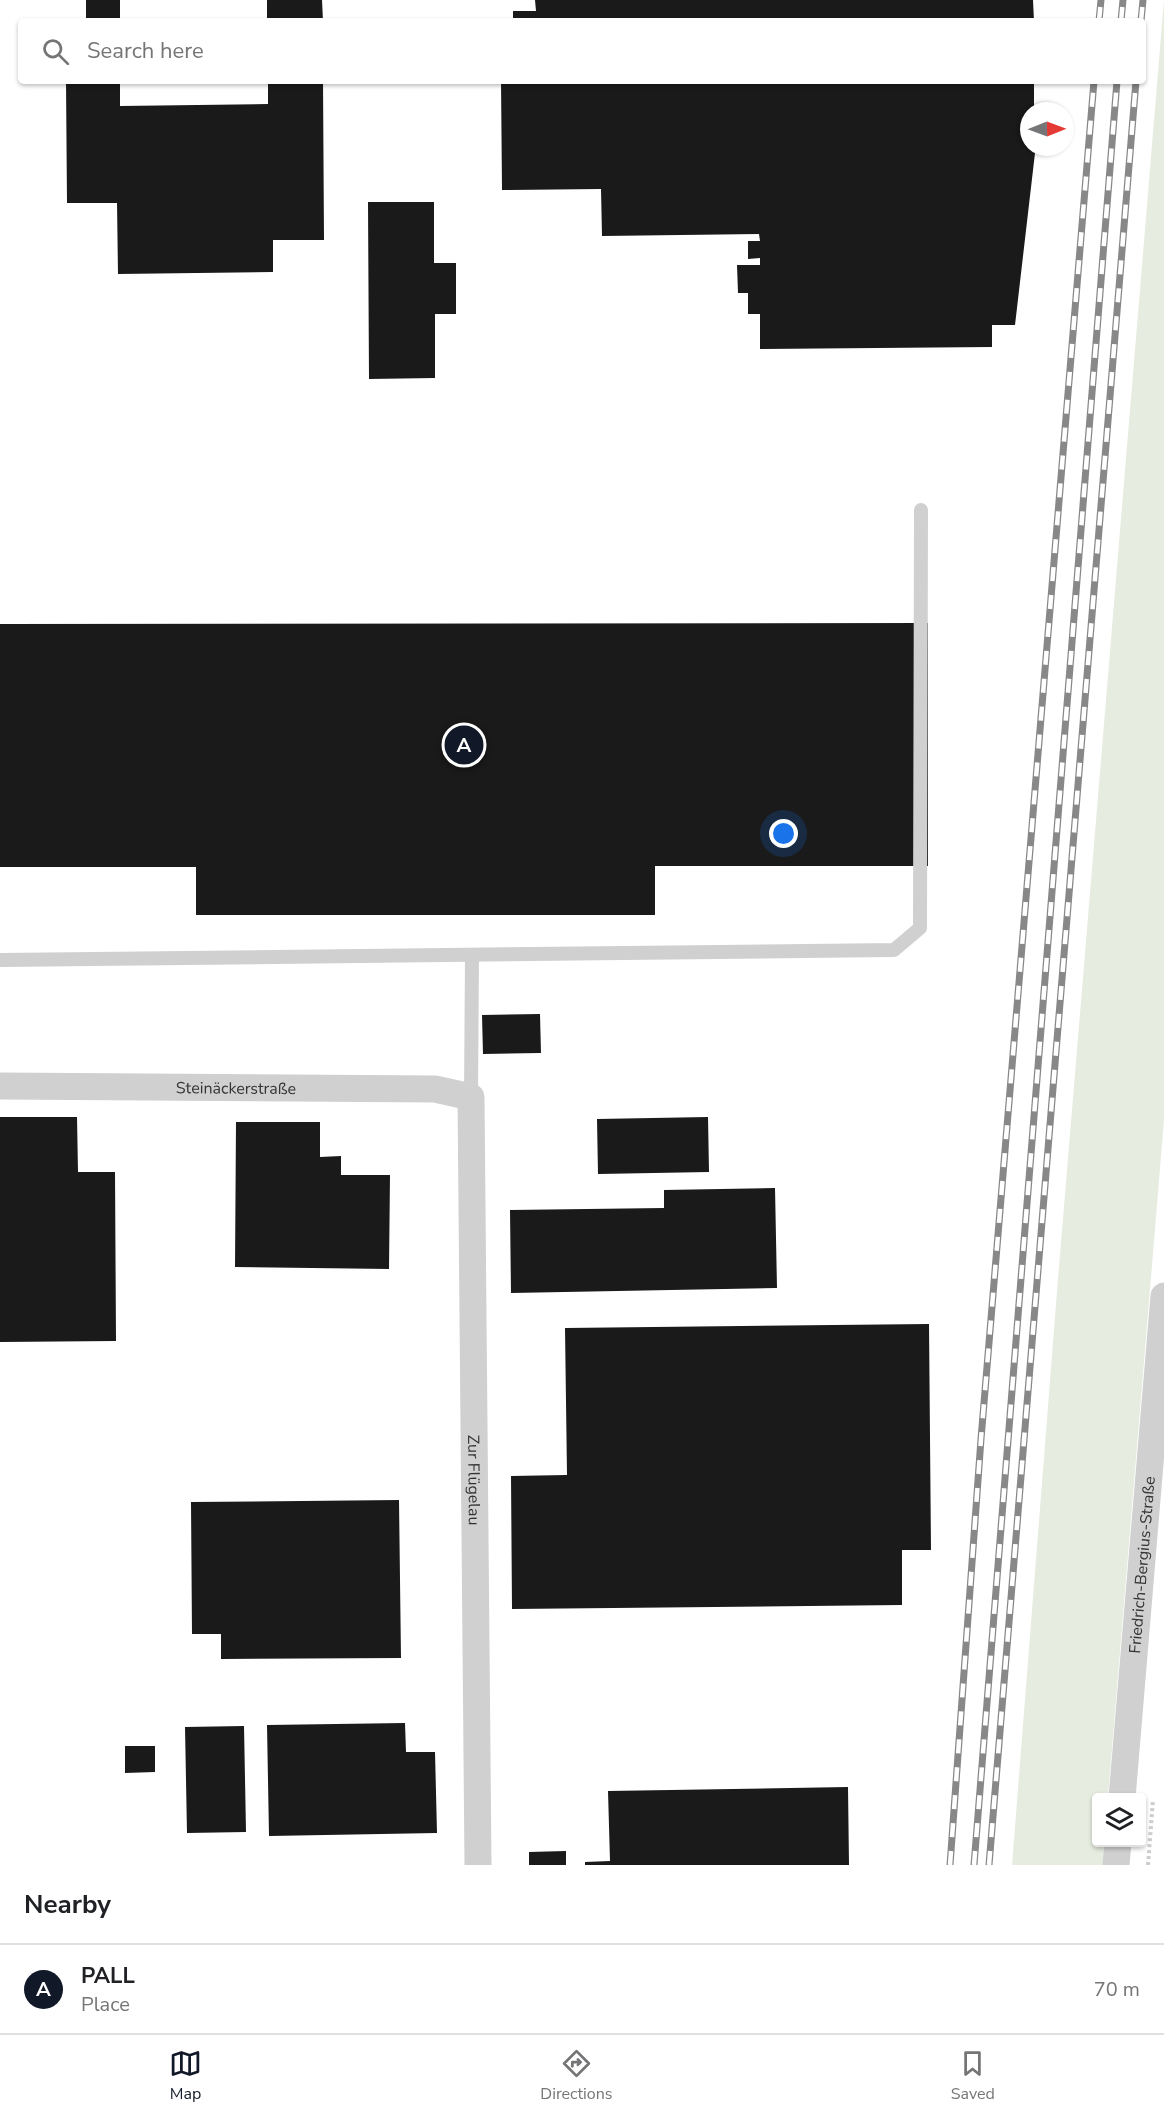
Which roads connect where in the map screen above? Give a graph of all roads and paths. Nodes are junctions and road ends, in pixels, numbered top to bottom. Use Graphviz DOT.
graph roads {
  1 [pos="921,510"];
  2 [pos="472,955"];
  3 [pos="0,960"];
  4 [pos="0,1086"];
  5 [pos="471,1097"];
  6 [pos="1164,1296"];
  7 [pos="1122,1793"];
  8 [pos="1118,1847"];
  9 [pos="478,1865"];
  10 [pos="1116,1865"];
  1 -- 2 [label="lane"];
  2 -- 3 [label="lane"];
  2 -- 5 [label="lane"];
  4 -- 5 [label="street, Steinäckerstraße"];
  5 -- 9 [label="street, Zur Flügelau"];
  6 -- 7 [label="street, Friedrich-Bergius-Straße"];
  8 -- 10 [label="street"];
}
